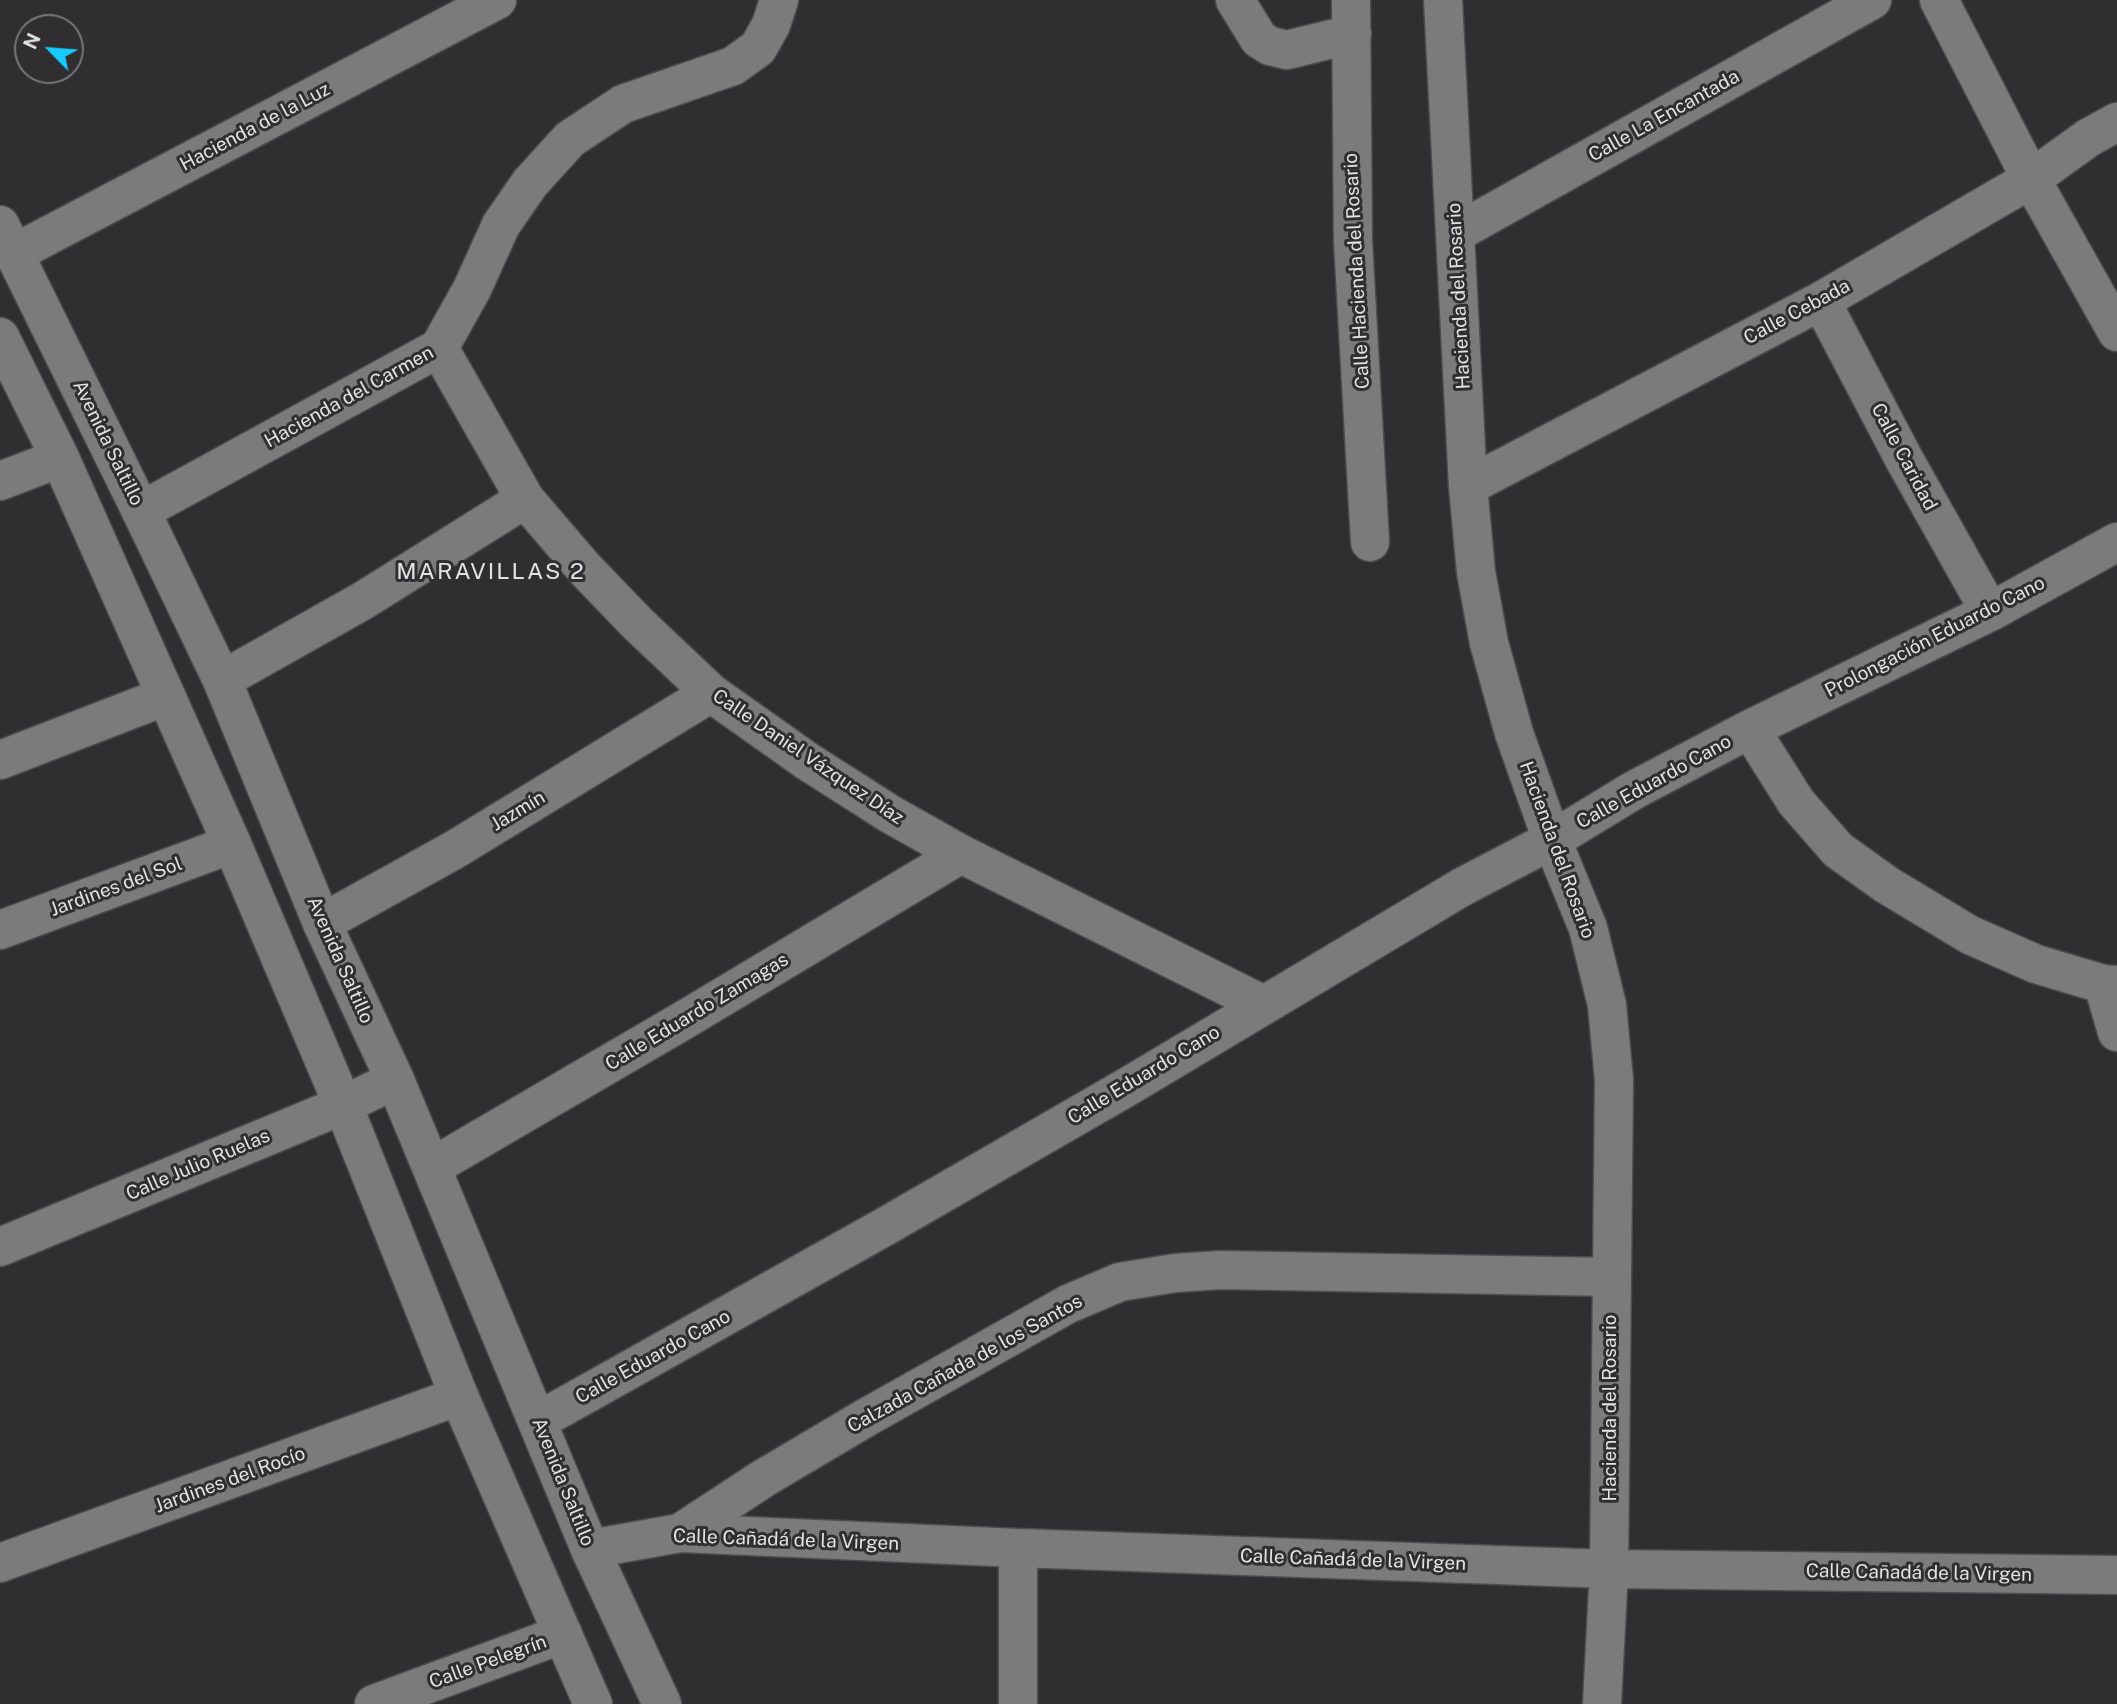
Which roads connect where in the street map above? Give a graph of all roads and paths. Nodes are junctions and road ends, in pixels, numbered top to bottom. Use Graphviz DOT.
graph roads {
  1 [pos="497,0"];
  2 [pos="779,0"];
  3 [pos="1235,0"];
  4 [pos="1443,0"];
  5 [pos="1872,0"];
  6 [pos="1939,0"];
  7 [pos="1351,17"];
  8 [pos="2117,122"];
  9 [pos="2031,178"];
  10 [pos="1457,233"];
  11 [pos="7,239"];
  12 [pos="1821,300"];
  13 [pos="2117,332"];
  14 [pos="0,337"];
  15 [pos="439,348"];
  16 [pos="60,458"];
  17 [pos="0,481"];
  18 [pos="1468,486"];
  19 [pos="525,499"];
  20 [pos="141,511"];
  21 [pos="1370,542"];
  22 [pos="2117,542"];
  23 [pos="1990,612"];
  24 [pos="222,680"];
  25 [pos="711,694"];
  26 [pos="166,696"];
  27 [pos="1750,729"];
  28 [pos="0,760"];
  29 [pos="1552,840"];
  30 [pos="232,844"];
  31 [pos="961,854"];
  32 [pos="322,923"];
  33 [pos="0,930"];
  34 [pos="2110,985"];
  35 [pos="1262,1004"];
  36 [pos="2117,1032"];
  37 [pos="395,1080"];
  38 [pos="343,1105"];
  39 [pos="432,1167"];
  40 [pos="0,1247"];
  41 [pos="1611,1277"];
  42 [pos="459,1396"];
  43 [pos="538,1420"];
  44 [pos="680,1533"];
  45 [pos="1018,1548"];
  46 [pos="590,1549"];
  47 [pos="0,1563"];
  48 [pos="1609,1569"];
  49 [pos="2117,1575"];
  50 [pos="563,1634"];
  51 [pos="374,1704"];
  52 [pos="593,1704"];
  53 [pos="662,1704"];
  54 [pos="1018,1704"];
  55 [pos="1602,1704"];
  1 -- 11 [label="street, Hacienda de la Luz"];
  2 -- 15 [label="street, Hacienda del Carmen"];
  3 -- 7 [label="street"];
  4 -- 10 [label="street, Hacienda del Rosario"];
  5 -- 10 [label="street, Calle La Encantada"];
  6 -- 9 [label="street"];
  7 -- 21 [label="street, Calle Hacienda del Rosario"];
  8 -- 9 [label="street, Calle Cebada"];
  9 -- 12 [label="street, Calle Cebada"];
  9 -- 13 [label="street"];
  10 -- 18 [label="street, Hacienda del Rosario"];
  11 -- 20 [label="street, Avenida Saltillo"];
  12 -- 18 [label="street, Calle Cebada"];
  12 -- 23 [label="street, Calle Caridad"];
  14 -- 16 [label="street"];
  15 -- 19 [label="street, Calle Daniel Vázquez Díaz"];
  15 -- 20 [label="street, Hacienda del Carmen"];
  16 -- 17 [label="street"];
  16 -- 26 [label="street"];
  18 -- 29 [label="street, Hacienda del Rosario"];
  19 -- 24 [label="street"];
  19 -- 25 [label="street, Calle Daniel Vázquez Díaz"];
  20 -- 24 [label="street, Avenida Saltillo"];
  22 -- 23 [label="street, Prolongación Eduardo Cano"];
  23 -- 27 [label="street, Prolongación Eduardo Cano"];
  24 -- 32 [label="street, Avenida Saltillo"];
  25 -- 31 [label="street, Calle Daniel Vázquez Díaz"];
  25 -- 32 [label="street, Jazmín"];
  26 -- 28 [label="street"];
  26 -- 30 [label="street"];
  27 -- 29 [label="street, Calle Eduardo Cano"];
  27 -- 34 [label="street"];
  29 -- 35 [label="street, Calle Eduardo Cano"];
  29 -- 41 [label="street, Hacienda del Rosario"];
  30 -- 33 [label="street, Jardines del Sol"];
  30 -- 38 [label="street"];
  31 -- 35 [label="street, Calle Daniel Vázquez Díaz"];
  31 -- 39 [label="street, Calle Eduardo Zamagas"];
  32 -- 37 [label="street, Avenida Saltillo"];
  34 -- 36 [label="street"];
  35 -- 43 [label="street, Calle Eduardo Cano"];
  37 -- 38 [label="street, Calle Julio Ruelas"];
  37 -- 39 [label="street, Avenida Saltillo"];
  38 -- 40 [label="street, Calle Julio Ruelas"];
  38 -- 42 [label="street"];
  39 -- 43 [label="street, Avenida Saltillo"];
  41 -- 44 [label="street, Calzada Cañada de los Santos"];
  41 -- 48 [label="street, Hacienda del Rosario"];
  42 -- 47 [label="street, Jardines del Rocío"];
  42 -- 50 [label="street"];
  43 -- 46 [label="street, Avenida Saltillo"];
  44 -- 45 [label="street, Calle Cañadá de la Virgen"];
  44 -- 46 [label="street, Calle Cañadá de la Virgen"];
  45 -- 48 [label="street, Calle Cañadá de la Virgen"];
  45 -- 54 [label="street"];
  46 -- 53 [label="street, Avenida Saltillo"];
  48 -- 49 [label="street, Calle Cañadá de la Virgen"];
  48 -- 55 [label="street, Hacienda del Rosario"];
  50 -- 51 [label="street, Calle Pelegrín"];
  50 -- 52 [label="street"];
}
